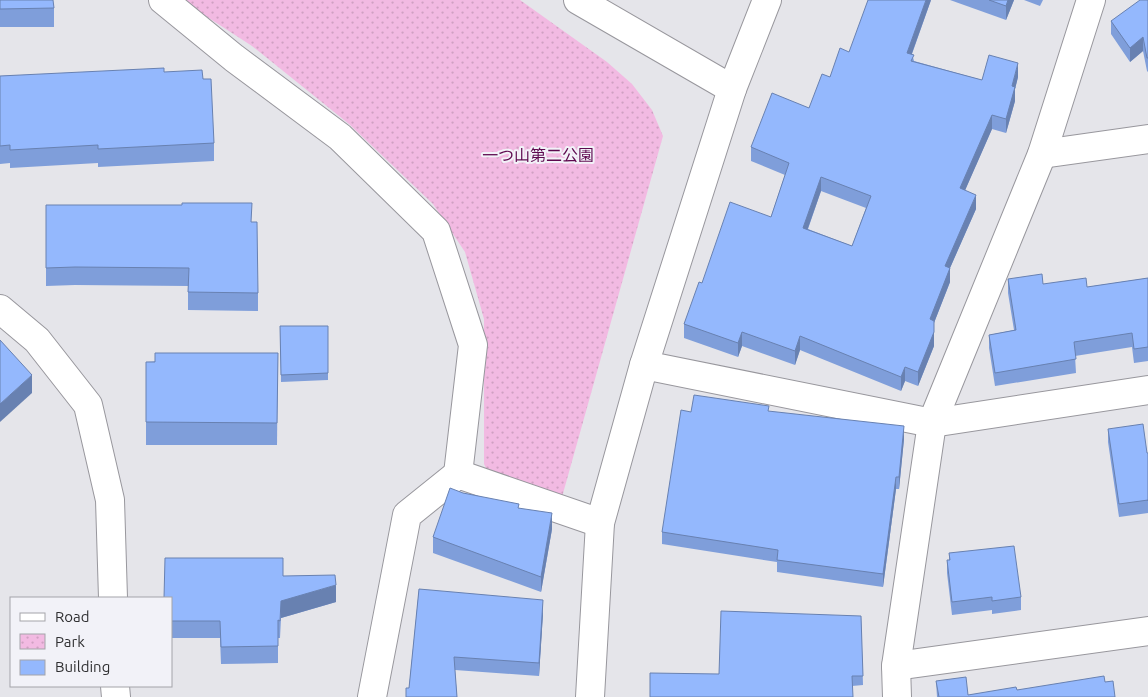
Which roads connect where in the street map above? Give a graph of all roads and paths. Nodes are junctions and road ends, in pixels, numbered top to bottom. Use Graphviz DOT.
graph roads {
  1 [pos="163,0"];
  2 [pos="578,0"];
  3 [pos="767,0"];
  4 [pos="1091,0"];
  5 [pos="732,89"];
  6 [pos="1148,139"];
  7 [pos="1042,154"];
  8 [pos="0,309"];
  9 [pos="644,365"];
  10 [pos="1148,390"];
  11 [pos="932,423"];
  12 [pos="458,474"];
  13 [pos="600,523"];
  14 [pos="113,597"];
  15 [pos="1148,631"];
  16 [pos="896,666"];
  17 [pos="372,697"];
  18 [pos="590,697"];
  19 [pos="897,697"];
  1 -- 12 [label="street"];
  2 -- 5 [label="street"];
  3 -- 5 [label="street"];
  4 -- 7 [label="street"];
  5 -- 9 [label="street"];
  6 -- 7 [label="street"];
  7 -- 11 [label="street"];
  8 -- 14 [label="street"];
  9 -- 11 [label="street"];
  9 -- 13 [label="street"];
  10 -- 11 [label="street"];
  11 -- 16 [label="street"];
  12 -- 13 [label="street"];
  12 -- 17 [label="street"];
  13 -- 18 [label="street"];
  15 -- 16 [label="street"];
  16 -- 19 [label="street"];
}
